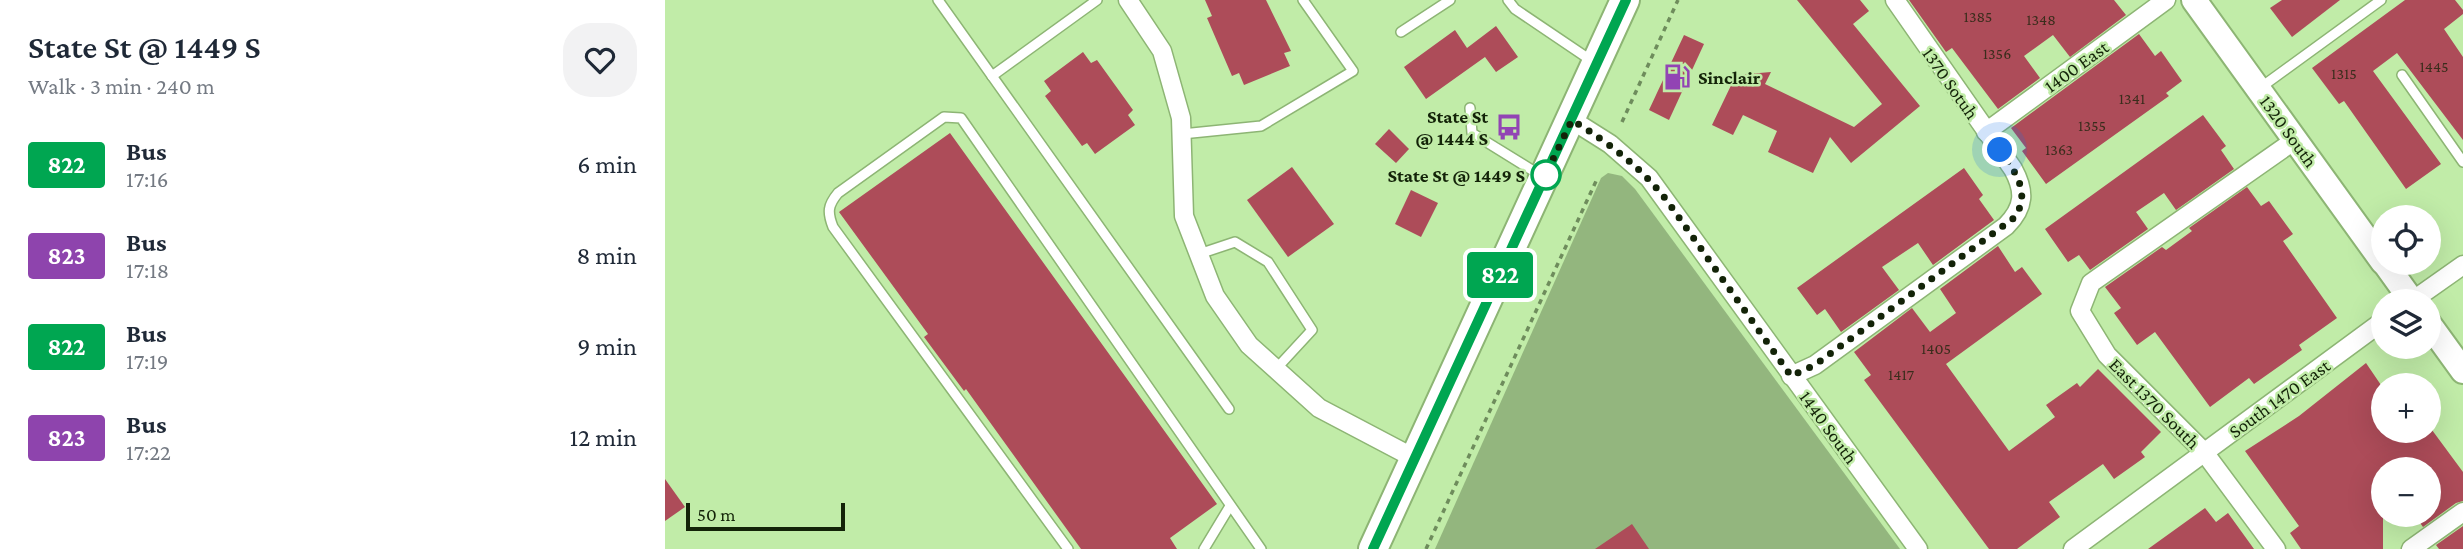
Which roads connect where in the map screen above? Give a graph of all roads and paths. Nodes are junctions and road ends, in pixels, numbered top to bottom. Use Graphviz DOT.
graph roads {
  1 [pos="938,0"];
  2 [pos="1097,0"];
  3 [pos="1128,0"];
  4 [pos="1303,0"];
  5 [pos="1450,0"];
  6 [pos="1508,0"];
  7 [pos="1625,0"];
  8 [pos="1678,0"];
  9 [pos="1895,0"];
  10 [pos="2166,0"];
  11 [pos="2381,0"];
  12 [pos="2197,1"];
  13 [pos="1401,32"];
  14 [pos="1597,64"];
  15 [pos="2402,75"];
  16 [pos="992,76"];
  17 [pos="2258,89"];
  18 [pos="1470,108"];
  19 [pos="1572,120"];
  20 [pos="1622,122"];
  21 [pos="1986,132"];
  22 [pos="1182,134"];
  23 [pos="2295,140"];
  24 [pos="2463,162"];
  25 [pos="1544,178"];
  26 [pos="1597,179"];
  27 [pos="2371,244"];
  28 [pos="1199,254"];
  29 [pos="2463,265"];
  30 [pos="2429,289"];
  31 [pos="2371,330"];
  32 [pos="2441,340"];
  33 [pos="1276,369"];
  34 [pos="2463,370"];
  35 [pos="1791,376"];
  36 [pos="1229,409"];
  37 [pos="2204,452"];
  38 [pos="1414,458"];
  39 [pos="1230,506"];
  40 [pos="2463,512"];
  41 [pos="1068,549"];
  42 [pos="1204,549"];
  43 [pos="1261,549"];
  44 [pos="1373,549"];
  45 [pos="1426,549"];
  46 [pos="1918,549"];
  47 [pos="2073,549"];
  48 [pos="2276,549"];
  49 [pos="2411,549"];
  1 -- 16 [label="lane"];
  2 -- 16 [label="lane"];
  3 -- 22 [label="street"];
  4 -- 22 [label="lane"];
  5 -- 13 [label="lane"];
  6 -- 14 [label="lane"];
  7 -- 14 [label="main road"];
  8 -- 20 [label="path"];
  9 -- 21 [label="street, 1370 Sotuh"];
  10 -- 21 [label="street, 1400 East"];
  11 -- 17 [label="lane"];
  12 -- 17 [label="street, 1320 South"];
  14 -- 19 [label="main road"];
  15 -- 24 [label="lane"];
  16 -- 36 [label="lane"];
  17 -- 23 [label="street, 1320 South"];
  18 -- 25 [label="lane"];
  19 -- 25 [label="main road"];
  19 -- 35 [label="street, 1440 South"];
  21 -- 35 [label="street, 1370 Sotuh"];
  22 -- 28 [label="street"];
  23 -- 27 [label="street, 1320 South"];
  23 -- 37 [label="street, East 1370 South"];
  25 -- 38 [label="main road"];
  26 -- 45 [label="path"];
  28 -- 33 [label="street"];
  28 -- 33 [label="lane"];
  29 -- 30 [label="street"];
  31 -- 37 [label="street, South 1470 East"];
  32 -- 34 [label="street"];
  33 -- 38 [label="street"];
  35 -- 46 [label="street, 1440 South"];
  37 -- 47 [label="street, South 1470 East"];
  37 -- 48 [label="street, East 1370 South"];
  38 -- 44 [label="main road"];
  39 -- 41 [label="lane"];
  39 -- 42 [label="lane"];
  39 -- 43 [label="lane"];
  40 -- 49 [label="street"];
}
